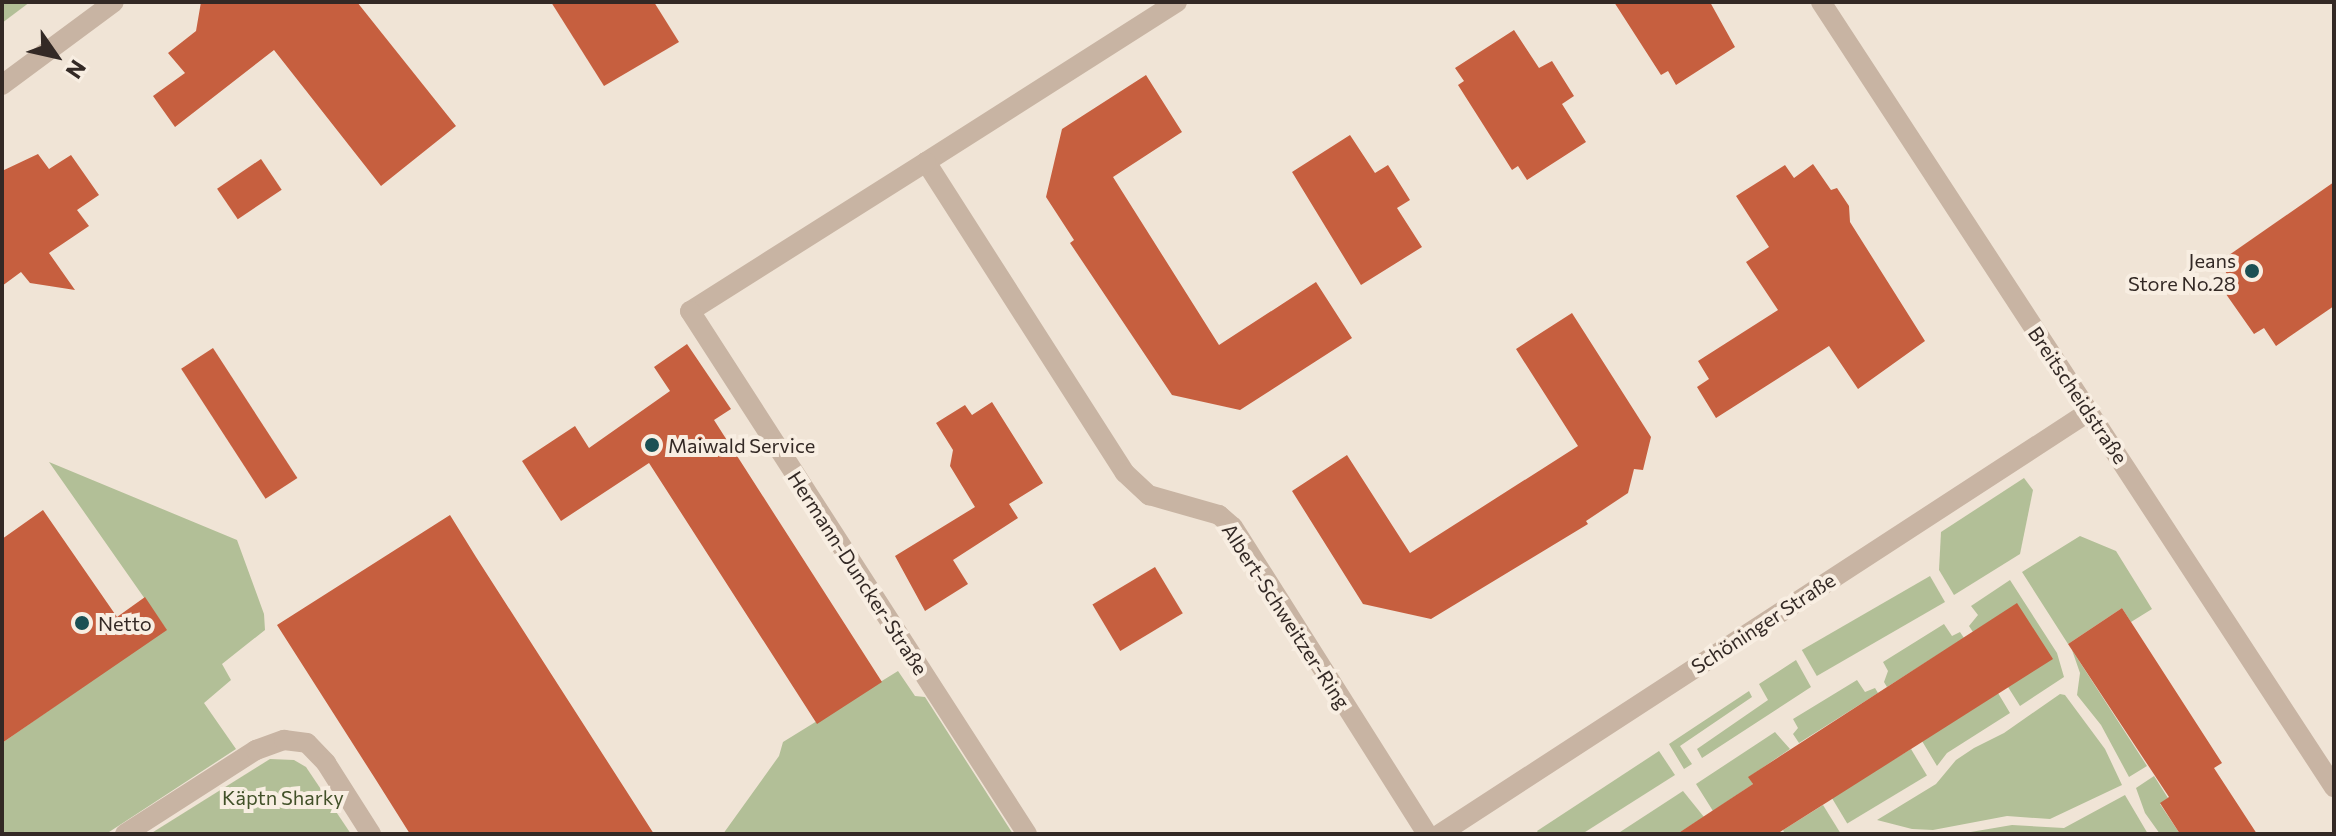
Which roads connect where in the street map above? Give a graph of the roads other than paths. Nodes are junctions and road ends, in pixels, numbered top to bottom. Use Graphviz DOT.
graph roads {
  1 [pos="114,2"];
  2 [pos="1177,2"];
  3 [pos="1821,2"];
  4 [pos="2,85"];
  5 [pos="926,162"];
  6 [pos="2087,413"];
  7 [pos="2334,787"];
  8 [pos="125,834"];
  9 [pos="371,834"];
  10 [pos="1027,834"];
  11 [pos="1427,834"];
  12 [pos="1440,834"];
  1 -- 4 [label="street"];
  2 -- 5 [label="street"];
  3 -- 6 [label="street, Breitscheidstraße"];
  5 -- 10 [label="street, Hermann-Duncker-Straße"];
  5 -- 11 [label="street, Albert-Schweitzer-Ring"];
  6 -- 7 [label="street, Breitscheidstraße"];
  6 -- 12 [label="street, Schöninger Straße"];
  8 -- 9 [label="street"];
}
